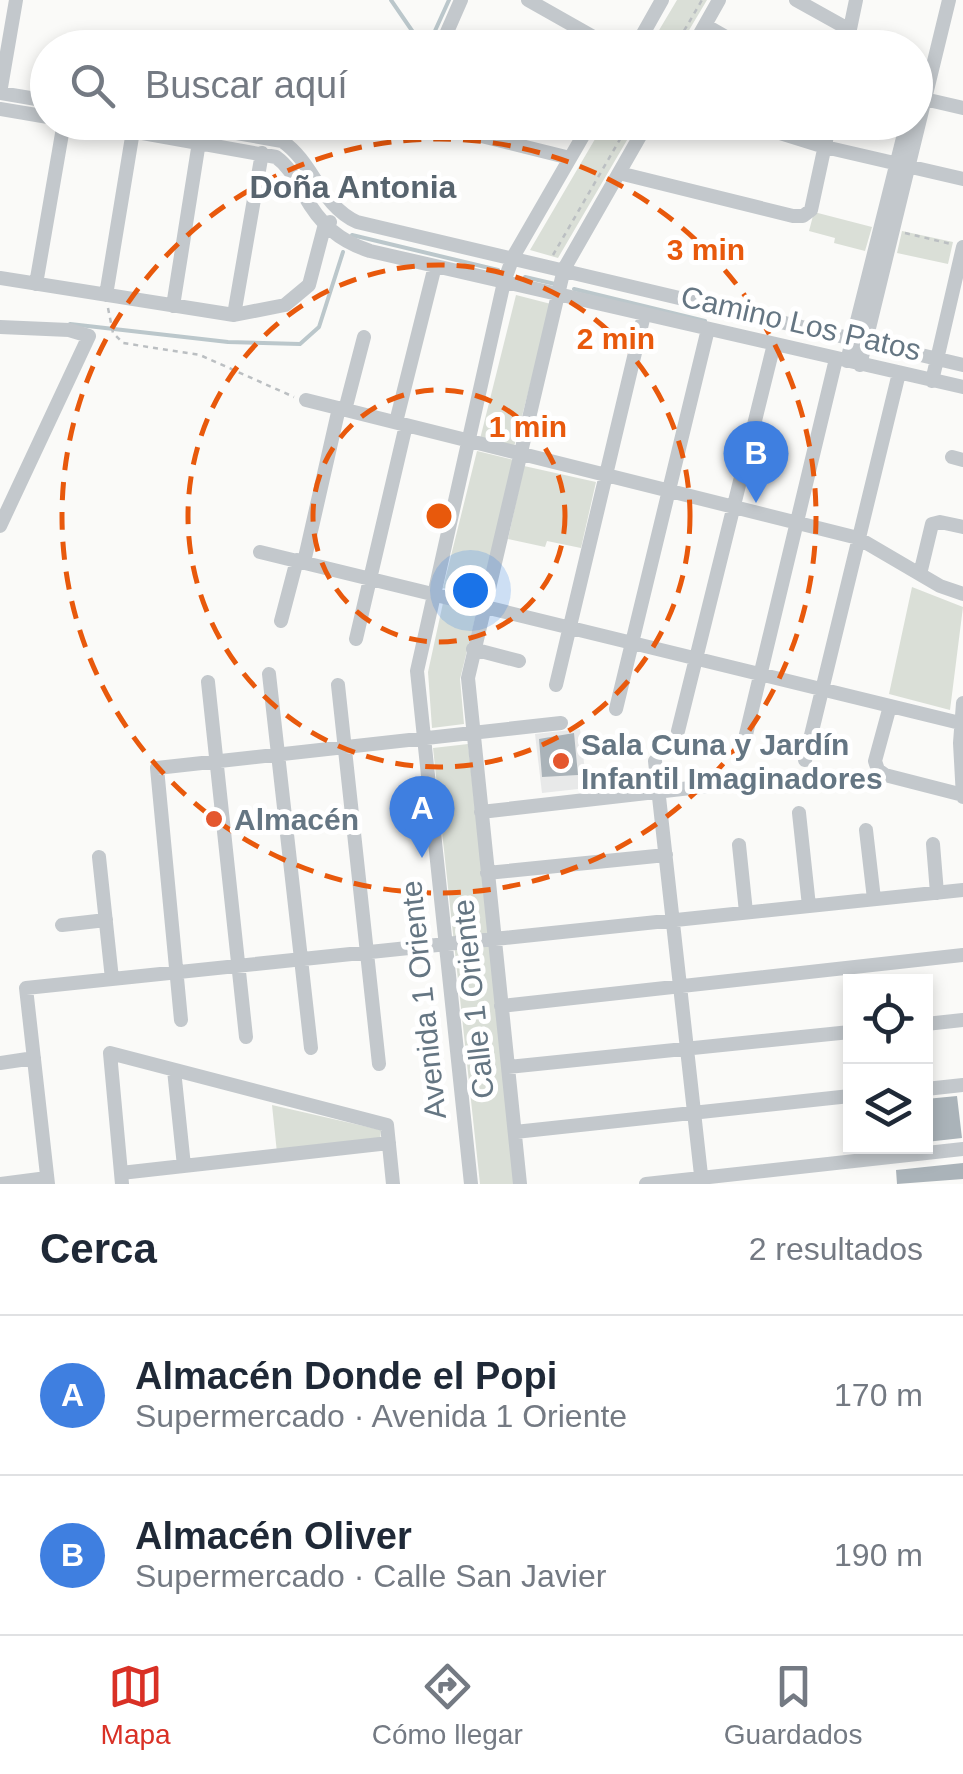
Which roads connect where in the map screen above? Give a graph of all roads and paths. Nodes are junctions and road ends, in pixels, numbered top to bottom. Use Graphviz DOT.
graph roads {
  1 [pos="16,0"];
  2 [pos="461,0"];
  3 [pos="528,0"];
  4 [pos="662,0"];
  5 [pos="702,0"];
  6 [pos="719,0"];
  7 [pos="796,0"];
  8 [pos="856,0"];
  9 [pos="950,0"];
  10 [pos="705,25"];
  11 [pos="448,30"];
  12 [pos="581,30"];
  13 [pos="644,30"];
  14 [pos="684,30"];
  15 [pos="702,30"];
  16 [pos="714,30"];
  17 [pos="850,30"];
  18 [pos="933,56"];
  19 [pos="0,93"];
  20 [pos="30,98"];
  21 [pos="933,101"];
  22 [pos="963,108"];
  23 [pos="0,109"];
  24 [pos="30,114"];
  25 [pos="61,140"];
  26 [pos="132,140"];
  27 [pos="187,140"];
  28 [pos="276,140"];
  29 [pos="498,140"];
  30 [pos="580,140"];
  31 [pos="620,140"];
  32 [pos="638,140"];
  33 [pos="803,140"];
  34 [pos="826,140"];
  35 [pos="906,140"];
  36 [pos="909,140"];
  37 [pos="199,142"];
  38 [pos="824,147"];
  39 [pos="262,153"];
  40 [pos="570,158"];
  41 [pos="903,165"];
  42 [pos="619,173"];
  43 [pos="963,179"];
  44 [pos="340,214"];
  45 [pos="324,224"];
  46 [pos="894,230"];
  47 [pos="963,247"];
  48 [pos="513,256"];
  49 [pos="547,265"];
  50 [pos="435,266"];
  51 [pos="564,269"];
  52 [pos="0,278"];
  53 [pos="504,282"];
  54 [pos="36,284"];
  55 [pos="558,294"];
  56 [pos="106,295"];
  57 [pos="958,295"];
  58 [pos="173,306"];
  59 [pos="234,315"];
  60 [pos="644,315"];
  61 [pos="0,327"];
  62 [pos="708,330"];
  63 [pos="364,337"];
  64 [pos="859,340"];
  65 [pos="774,344"];
  66 [pos="937,360"];
  67 [pos="848,362"];
  68 [pos="963,365"];
  69 [pos="899,373"];
  70 [pos="932,381"];
  71 [pos="963,388"];
  72 [pos="306,400"];
  73 [pos="342,409"];
  74 [pos="401,424"];
  75 [pos="470,441"];
  76 [pos="521,454"];
  77 [pos="605,475"];
  78 [pos="668,491"];
  79 [pos="732,506"];
  80 [pos="796,523"];
  81 [pos="0,526"];
  82 [pos="963,527"];
  83 [pos="858,538"];
  84 [pos="260,552"];
  85 [pos="300,561"];
  86 [pos="920,574"];
  87 [pos="370,578"];
  88 [pos="434,594"];
  89 [pos="963,594"];
  90 [pos="485,606"];
  91 [pos="281,621"];
  92 [pos="570,627"];
  93 [pos="356,639"];
  94 [pos="632,643"];
  95 [pos="473,649"];
  96 [pos="695,658"];
  97 [pos="519,661"];
  98 [pos="269,674"];
  99 [pos="760,674"];
  100 [pos="208,682"];
  101 [pos="338,685"];
  102 [pos="556,685"];
  103 [pos="822,689"];
  104 [pos="963,702"];
  105 [pos="890,706"];
  106 [pos="616,709"];
  107 [pos="562,723"];
  108 [pos="961,728"];
  109 [pos="678,730"];
  110 [pos="472,733"];
  111 [pos="422,739"];
  112 [pos="345,747"];
  113 [pos="743,747"];
  114 [pos="278,755"];
  115 [pos="656,760"];
  116 [pos="805,760"];
  117 [pos="216,762"];
  118 [pos="743,782"];
  119 [pos="659,791"];
  120 [pos="963,796"];
  121 [pos="481,812"];
  122 [pos="799,813"];
  123 [pos="866,830"];
  124 [pos="932,844"];
  125 [pos="739,845"];
  126 [pos="666,855"];
  127 [pos="99,856"];
  128 [pos="487,874"];
  129 [pos="963,890"];
  130 [pos="937,892"];
  131 [pos="874,899"];
  132 [pos="809,906"];
  133 [pos="746,912"];
  134 [pos="106,920"];
  135 [pos="673,920"];
  136 [pos="62,925"];
  137 [pos="494,939"];
  138 [pos="445,944"];
  139 [pos="367,952"];
  140 [pos="963,955"];
  141 [pos="300,959"];
  142 [pos="238,966"];
  143 [pos="176,972"];
  144 [pos="112,979"];
  145 [pos="681,986"];
  146 [pos="502,1006"];
  147 [pos="181,1020"];
  148 [pos="963,1020"];
  149 [pos="933,1023"];
  150 [pos="843,1033"];
  151 [pos="246,1037"];
  152 [pos="311,1048"];
  153 [pos="687,1048"];
  154 [pos="34,1058"];
  155 [pos="0,1063"];
  156 [pos="379,1064"];
  157 [pos="508,1067"];
  158 [pos="174,1070"];
  159 [pos="963,1085"];
  160 [pos="933,1088"];
  161 [pos="843,1097"];
  162 [pos="694,1113"];
  163 [pos="515,1132"];
  164 [pos="389,1142"];
  165 [pos="963,1149"];
  166 [pos="184,1166"];
  167 [pos="121,1178"];
  168 [pos="48,1181"];
  169 [pos="702,1181"];
  170 [pos="0,1184"];
  171 [pos="393,1184"];
  172 [pos="471,1184"];
  173 [pos="520,1184"];
  174 [pos="646,1184"];
  1 -- 19 [label="street"];
  2 -- 11 [label="street"];
  3 -- 12 [label="street"];
  4 -- 13 [label="street"];
  5 -- 14 [label="path"];
  6 -- 10 [label="street"];
  7 -- 17 [label="street"];
  8 -- 17 [label="street"];
  9 -- 18 [label="street"];
  10 -- 15 [label="street"];
  10 -- 16 [label="street"];
  19 -- 20 [label="street"];
  21 -- 22 [label="street"];
  23 -- 24 [label="street"];
  25 -- 54 [label="street"];
  26 -- 56 [label="street"];
  27 -- 37 [label="street"];
  28 -- 44 [label="street"];
  29 -- 40 [label="street"];
  30 -- 40 [label="street, Avenida 1 Oriente"];
  31 -- 49 [label="path"];
  32 -- 42 [label="street, Calle 1 Oriente"];
  33 -- 38 [label="street"];
  34 -- 38 [label="street"];
  35 -- 41 [label="street"];
  36 -- 41 [label="street"];
  37 -- 39 [label="street"];
  37 -- 58 [label="street"];
  38 -- 41 [label="street"];
  38 -- 42 [label="street"];
  39 -- 45 [label="street, Camino Los Patos"];
  39 -- 59 [label="street"];
  40 -- 48 [label="street, Avenida 1 Oriente"];
  41 -- 43 [label="street"];
  41 -- 46 [label="street"];
  41 -- 64 [label="street"];
  42 -- 51 [label="street, Calle 1 Oriente"];
  44 -- 45 [label="street"];
  44 -- 48 [label="street, Camino Los Patos"];
  45 -- 50 [label="street, Camino Los Patos"];
  45 -- 59 [label="street"];
  46 -- 47 [label="path"];
  46 -- 64 [label="street"];
  47 -- 57 [label="street"];
  48 -- 49 [label="street, Camino Los Patos"];
  48 -- 53 [label="street, Avenida 1 Oriente"];
  49 -- 51 [label="street, Camino Los Patos"];
  50 -- 53 [label="street, Camino Los Patos"];
  50 -- 74 [label="street"];
  51 -- 55 [label="street, Calle 1 Oriente"];
  51 -- 64 [label="street, Camino Los Patos"];
  52 -- 54 [label="street"];
  53 -- 55 [label="street, Camino Los Patos"];
  53 -- 75 [label="street, Avenida 1 Oriente"];
  54 -- 56 [label="street"];
  55 -- 60 [label="street, Camino Los Patos"];
  55 -- 76 [label="street, Calle 1 Oriente"];
  56 -- 58 [label="street"];
  56 -- 72 [label="path"];
  57 -- 66 [label="street"];
  58 -- 59 [label="street"];
  60 -- 62 [label="street, Camino Los Patos"];
  60 -- 77 [label="street"];
  61 -- 81 [label="street"];
  62 -- 65 [label="street, Camino Los Patos"];
  62 -- 78 [label="street"];
  63 -- 73 [label="street"];
  64 -- 66 [label="street, Camino Los Patos"];
  64 -- 67 [label="street"];
  65 -- 67 [label="street, Camino Los Patos"];
  65 -- 79 [label="street"];
  66 -- 68 [label="street, Camino Los Patos"];
  66 -- 70 [label="street"];
  67 -- 69 [label="street, Camino Los Patos"];
  67 -- 80 [label="street"];
  69 -- 70 [label="street, Camino Los Patos"];
  69 -- 83 [label="street"];
  70 -- 71 [label="street, Camino Los Patos"];
  72 -- 73 [label="street"];
  73 -- 74 [label="street"];
  73 -- 85 [label="street"];
  74 -- 75 [label="street"];
  74 -- 87 [label="street"];
  75 -- 76 [label="street"];
  75 -- 88 [label="street, Avenida 1 Oriente"];
  76 -- 77 [label="street"];
  76 -- 90 [label="street, Calle 1 Oriente"];
  77 -- 78 [label="street"];
  77 -- 92 [label="street"];
  78 -- 79 [label="street"];
  78 -- 94 [label="street"];
  79 -- 80 [label="street"];
  79 -- 96 [label="street"];
  80 -- 83 [label="street"];
  80 -- 99 [label="street"];
  82 -- 86 [label="street"];
  83 -- 86 [label="street"];
  83 -- 103 [label="street"];
  84 -- 85 [label="street"];
  85 -- 87 [label="street"];
  85 -- 91 [label="street"];
  86 -- 89 [label="street"];
  87 -- 88 [label="street"];
  87 -- 93 [label="street"];
  88 -- 90 [label="street"];
  88 -- 111 [label="street, Avenida 1 Oriente"];
  90 -- 92 [label="street"];
  90 -- 95 [label="street, Calle 1 Oriente"];
  92 -- 94 [label="street"];
  92 -- 102 [label="street"];
  94 -- 96 [label="street"];
  94 -- 106 [label="street"];
  95 -- 97 [label="street"];
  95 -- 110 [label="street, Calle 1 Oriente"];
  96 -- 99 [label="street"];
  96 -- 109 [label="street"];
  98 -- 114 [label="street"];
  99 -- 103 [label="street"];
  99 -- 113 [label="street"];
  100 -- 117 [label="street"];
  101 -- 112 [label="street"];
  103 -- 105 [label="street"];
  103 -- 116 [label="street"];
  104 -- 108 [label="street"];
  105 -- 108 [label="street"];
  105 -- 120 [label="street"];
  107 -- 110 [label="street"];
  108 -- 120 [label="street"];
  110 -- 111 [label="street"];
  110 -- 121 [label="street, Calle 1 Oriente"];
  111 -- 112 [label="street"];
  111 -- 138 [label="street, Avenida 1 Oriente"];
  112 -- 114 [label="street"];
  112 -- 139 [label="street"];
  114 -- 117 [label="street"];
  114 -- 141 [label="street"];
  115 -- 119 [label="street"];
  117 -- 142 [label="street"];
  117 -- 143 [label="street"];
  118 -- 119 [label="street"];
  119 -- 121 [label="street"];
  119 -- 126 [label="street"];
  121 -- 128 [label="street, Calle 1 Oriente"];
  122 -- 132 [label="street"];
  123 -- 131 [label="street"];
  124 -- 130 [label="street"];
  125 -- 133 [label="street"];
  126 -- 128 [label="street"];
  126 -- 135 [label="street"];
  127 -- 134 [label="street"];
  128 -- 137 [label="street, Calle 1 Oriente"];
  129 -- 130 [label="street"];
  130 -- 131 [label="street"];
  131 -- 132 [label="street"];
  132 -- 133 [label="street"];
  133 -- 135 [label="street"];
  134 -- 136 [label="street"];
  134 -- 144 [label="street"];
  135 -- 137 [label="street"];
  135 -- 145 [label="street"];
  137 -- 138 [label="street"];
  137 -- 146 [label="street, Calle 1 Oriente"];
  138 -- 139 [label="street"];
  138 -- 172 [label="street, Avenida 1 Oriente"];
  139 -- 141 [label="street"];
  139 -- 156 [label="street"];
  140 -- 145 [label="street"];
  141 -- 142 [label="street"];
  141 -- 152 [label="street"];
  142 -- 143 [label="street"];
  142 -- 151 [label="street"];
  143 -- 144 [label="street"];
  143 -- 147 [label="street"];
  144 -- 154 [label="street"];
  145 -- 146 [label="street"];
  145 -- 153 [label="street"];
  146 -- 157 [label="street, Calle 1 Oriente"];
  148 -- 149 [label="street"];
  150 -- 153 [label="street"];
  153 -- 157 [label="street"];
  153 -- 162 [label="street"];
  154 -- 155 [label="street"];
  154 -- 168 [label="street"];
  157 -- 163 [label="street, Calle 1 Oriente"];
  158 -- 164 [label="street"];
  158 -- 166 [label="street"];
  158 -- 167 [label="street"];
  159 -- 160 [label="street"];
  161 -- 162 [label="street"];
  162 -- 163 [label="street"];
  162 -- 169 [label="street"];
  163 -- 173 [label="street, Calle 1 Oriente"];
  164 -- 166 [label="street"];
  164 -- 171 [label="street"];
  165 -- 169 [label="street"];
  166 -- 167 [label="street"];
  168 -- 170 [label="street"];
  169 -- 174 [label="street"];
}
